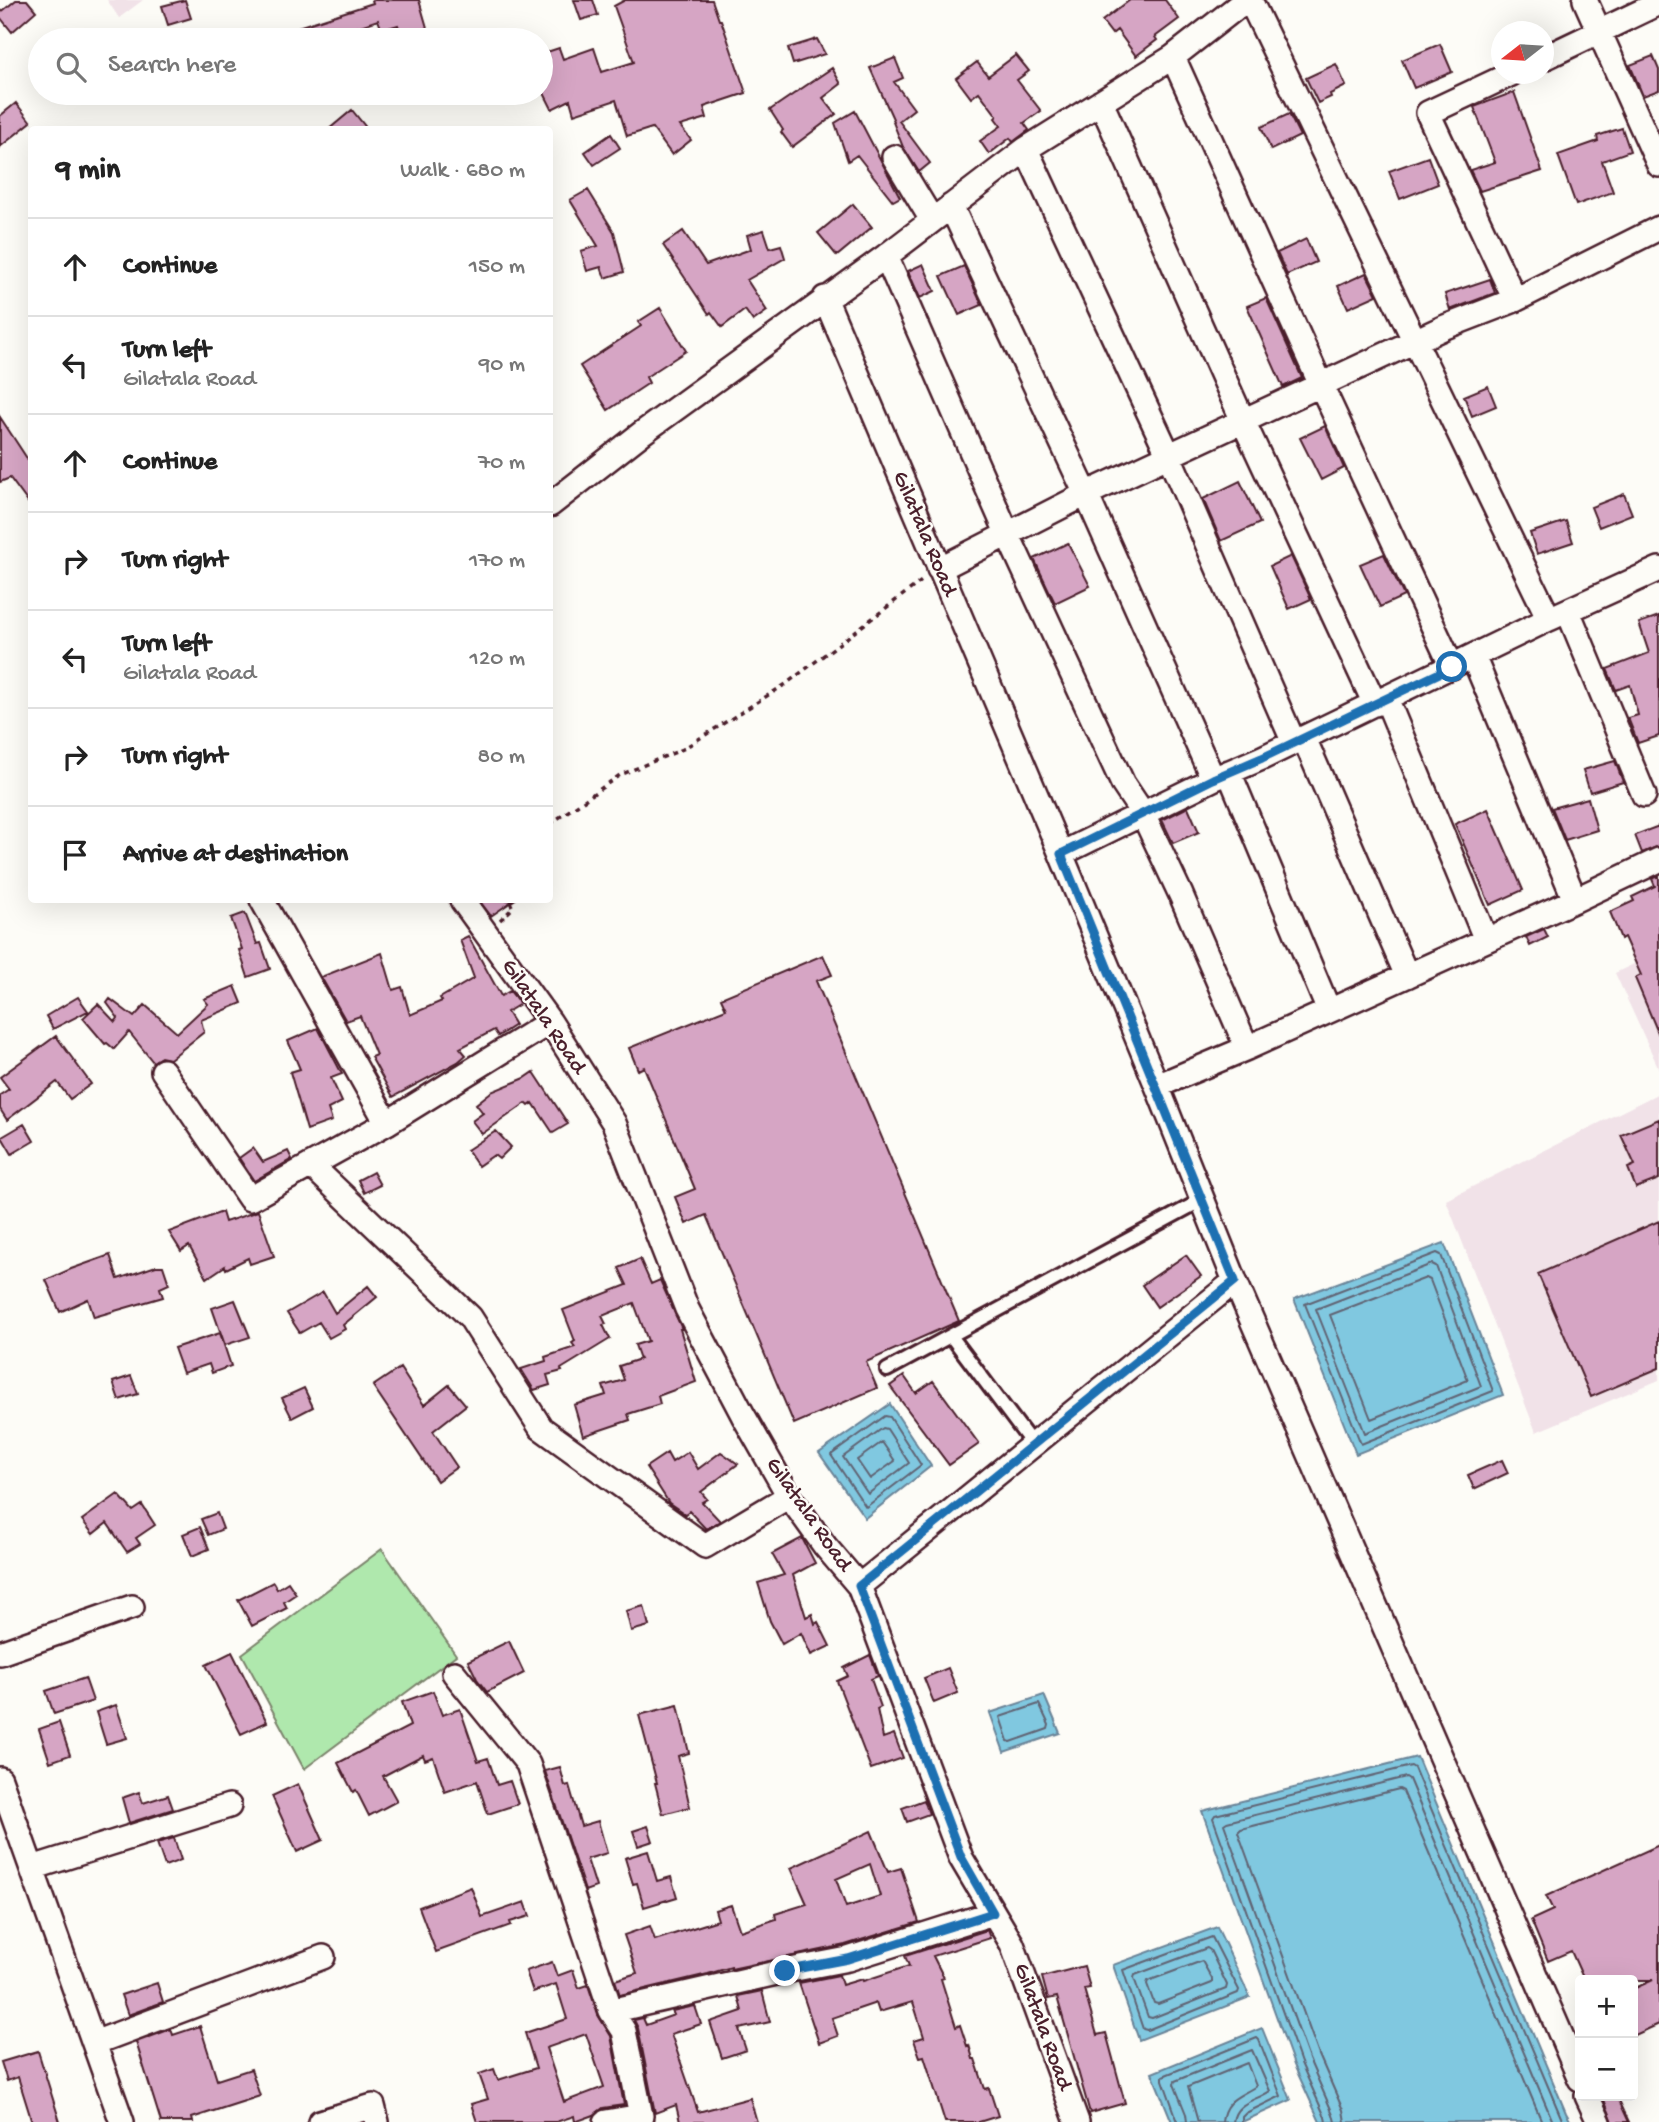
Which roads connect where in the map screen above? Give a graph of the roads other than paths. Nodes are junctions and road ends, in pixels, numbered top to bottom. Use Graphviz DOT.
graph roads {
  1 [pos="1248,0"];
  2 [pos="1585,0"];
  3 [pos="1659,3"];
  4 [pos="1599,32"];
  5 [pos="1554,53"];
  6 [pos="1173,57"];
  7 [pos="1491,83"];
  8 [pos="1101,102"];
  9 [pos="1027,149"];
  10 [pos="894,157"];
  11 [pos="1659,165"];
  12 [pos="951,206"];
  13 [pos="932,220"];
  14 [pos="1659,228"];
  15 [pos="886,256"];
  16 [pos="825,298"];
  17 [pos="1515,300"];
  18 [pos="1416,341"];
  19 [pos="1321,385"];
  20 [pos="1243,421"];
  21 [pos="1169,456"];
  22 [pos="1086,494"];
  23 [pos="553,503"];
  24 [pos="1007,533"];
  25 [pos="939,569"];
  26 [pos="1658,571"];
  27 [pos="1559,615"];
  28 [pos="1473,656"];
  29 [pos="1452,667"];
  30 [pos="1380,701"];
  31 [pos="1299,740"];
  32 [pos="1221,776"];
  33 [pos="1644,795"];
  34 [pos="1143,814"];
  35 [pos="1061,854"];
  36 [pos="1659,860"];
  37 [pos="1575,900"];
  38 [pos="264,903"];
  39 [pos="464,903"];
  40 [pos="1486,940"];
  41 [pos="1407,976"];
  42 [pos="1329,1011"];
  43 [pos="550,1022"];
  44 [pos="1247,1048"];
  45 [pos="163,1070"];
  46 [pos="1157,1086"];
  47 [pos="387,1123"];
  48 [pos="311,1165"];
  49 [pos="1202,1200"];
  50 [pos="1235,1281"];
  51 [pos="951,1336"];
  52 [pos="887,1370"];
  53 [pos="1033,1446"];
  54 [pos="789,1496"];
  55 [pos="859,1586"];
  56 [pos="132,1607"];
  57 [pos="2,1649"];
  58 [pos="454,1673"];
  59 [pos="0,1779"];
  60 [pos="229,1806"];
  61 [pos="32,1868"];
  62 [pos="993,1913"];
  63 [pos="323,1957"];
  64 [pos="611,2011"];
  65 [pos="94,2043"];
  66 [pos="1575,2067"];
  67 [pos="1589,2101"];
  68 [pos="122,2122"];
  69 [pos="320,2122"];
  70 [pos="377,2122"];
  71 [pos="606,2122"];
  72 [pos="1077,2122"];
  73 [pos="1599,2122"];
  1 -- 6 [label="street"];
  1 -- 18 [label="street"];
  2 -- 4 [label="street"];
  3 -- 4 [label="street"];
  4 -- 5 [label="street"];
  4 -- 11 [label="street"];
  6 -- 8 [label="street"];
  6 -- 19 [label="street"];
  7 -- 17 [label="street"];
  8 -- 9 [label="street"];
  8 -- 20 [label="street"];
  9 -- 12 [label="street"];
  9 -- 21 [label="street"];
  10 -- 13 [label="street"];
  12 -- 13 [label="street"];
  12 -- 22 [label="street"];
  13 -- 15 [label="street"];
  14 -- 17 [label="street"];
  15 -- 16 [label="street"];
  15 -- 24 [label="street"];
  16 -- 23 [label="street"];
  16 -- 25 [label="street, Gilatala Road"];
  17 -- 18 [label="street"];
  18 -- 19 [label="street"];
  18 -- 27 [label="street"];
  19 -- 20 [label="street"];
  19 -- 29 [label="street"];
  20 -- 21 [label="street"];
  20 -- 30 [label="street"];
  21 -- 22 [label="street"];
  21 -- 31 [label="street"];
  22 -- 24 [label="street"];
  22 -- 32 [label="street"];
  24 -- 25 [label="street"];
  24 -- 34 [label="street"];
  25 -- 35 [label="street, Gilatala Road"];
  26 -- 27 [label="street"];
  27 -- 28 [label="street"];
  27 -- 33 [label="street"];
  28 -- 29 [label="street"];
  28 -- 37 [label="street"];
  29 -- 30 [label="street"];
  30 -- 31 [label="street"];
  30 -- 40 [label="street"];
  31 -- 32 [label="street"];
  31 -- 41 [label="street"];
  32 -- 34 [label="street"];
  32 -- 42 [label="street"];
  34 -- 35 [label="street"];
  34 -- 44 [label="street"];
  35 -- 46 [label="street, Gilatala Road"];
  36 -- 37 [label="street"];
  37 -- 40 [label="street"];
  38 -- 47 [label="street"];
  39 -- 43 [label="street, Gilatala Road"];
  40 -- 41 [label="street"];
  41 -- 42 [label="street"];
  42 -- 44 [label="street"];
  43 -- 47 [label="street"];
  43 -- 54 [label="street, Gilatala Road"];
  44 -- 46 [label="street"];
  45 -- 48 [label="street"];
  46 -- 49 [label="street, Gilatala Road"];
  47 -- 48 [label="street"];
  48 -- 54 [label="street"];
  49 -- 50 [label="street, Gilatala Road"];
  49 -- 51 [label="lane"];
  50 -- 53 [label="street"];
  50 -- 66 [label="street, Gilatala Road"];
  51 -- 52 [label="lane"];
  51 -- 53 [label="lane"];
  53 -- 55 [label="street"];
  54 -- 55 [label="street, Gilatala Road"];
  55 -- 62 [label="street, Gilatala Road"];
  56 -- 57 [label="street"];
  58 -- 64 [label="street"];
  59 -- 61 [label="street"];
  60 -- 61 [label="street"];
  61 -- 65 [label="street"];
  62 -- 64 [label="street"];
  62 -- 72 [label="street, Gilatala Road"];
  63 -- 65 [label="street"];
  64 -- 71 [label="street"];
  65 -- 68 [label="street"];
  67 -- 73 [label="street"];
  69 -- 70 [label="street"];
}
